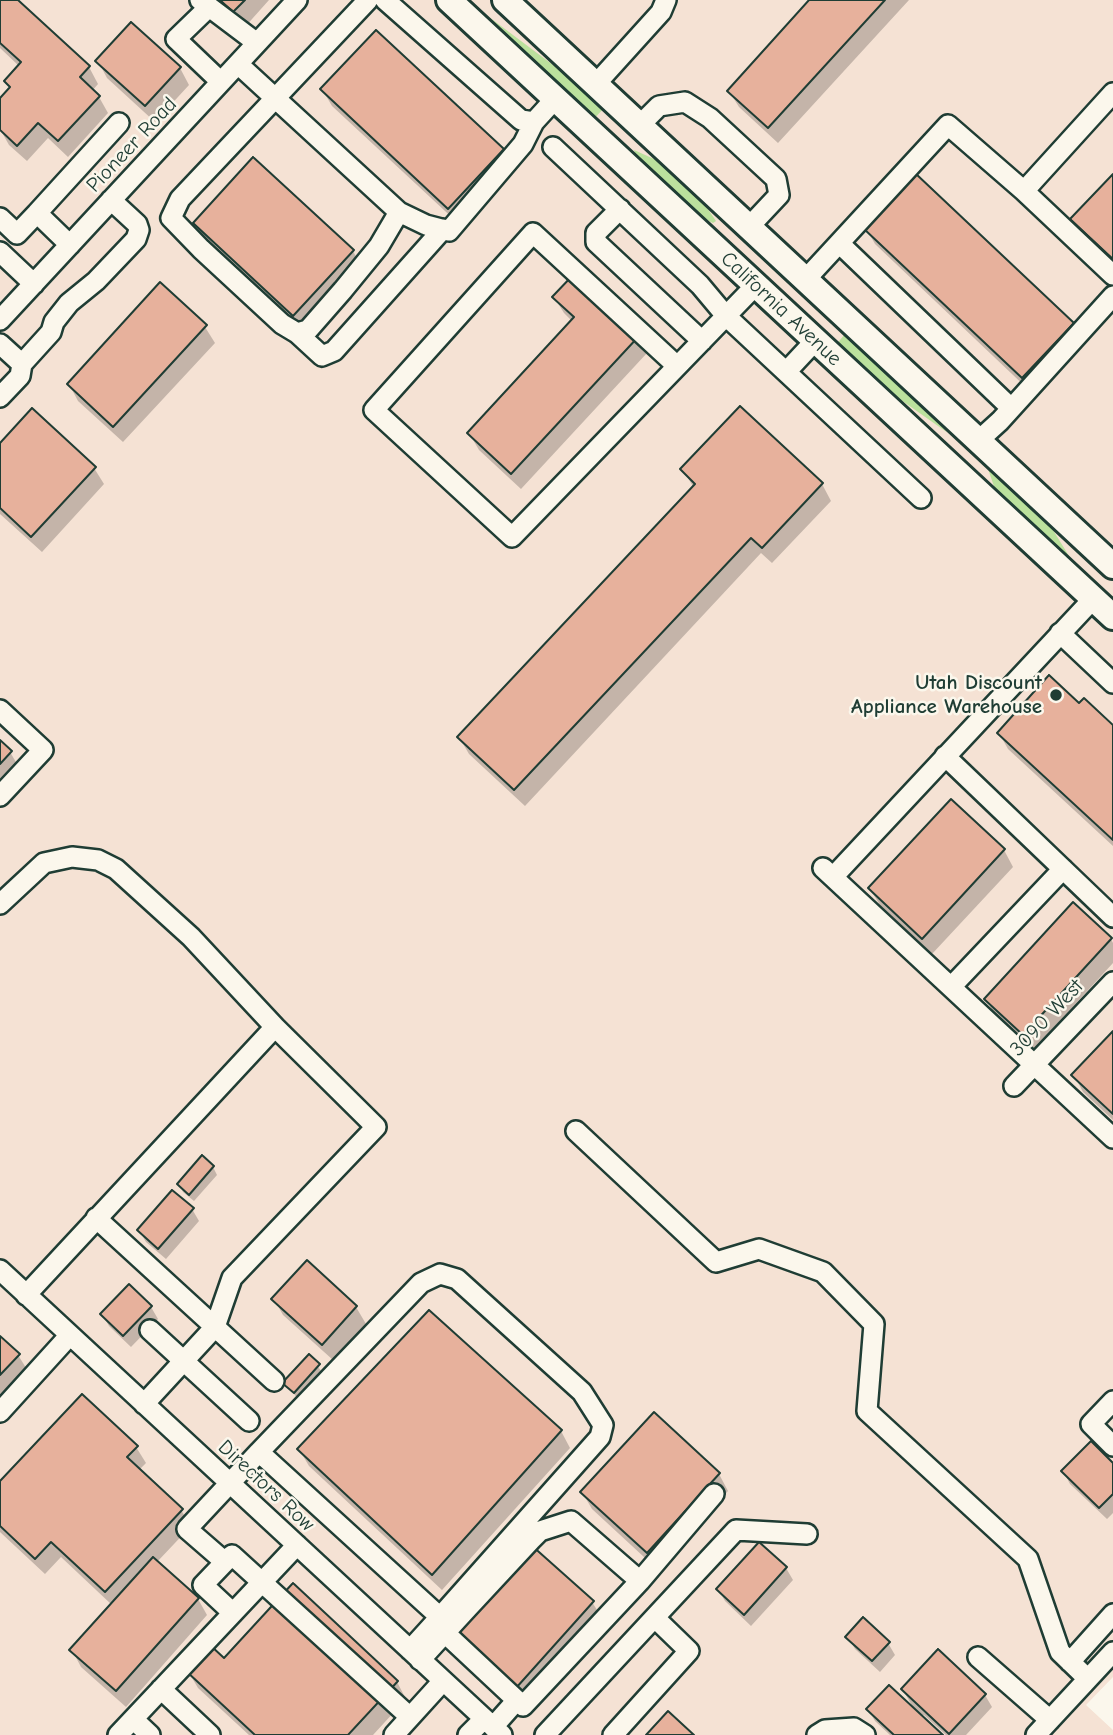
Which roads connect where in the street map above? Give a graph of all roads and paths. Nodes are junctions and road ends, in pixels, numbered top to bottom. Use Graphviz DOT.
graph roads {
  1 [pos="297,0"];
  2 [pos="368,0"];
  3 [pos="385,0"];
  4 [pos="449,0"];
  5 [pos="505,0"];
  6 [pos="666,0"];
  7 [pos="204,4"];
  8 [pos="257,43"];
  9 [pos="238,64"];
  10 [pos="221,82"];
  11 [pos="595,85"];
  12 [pos="1113,93"];
  13 [pos="275,97"];
  14 [pos="555,99"];
  15 [pos="534,122"];
  16 [pos="119,123"];
  17 [pos="639,126"];
  18 [pos="552,147"];
  19 [pos="613,153"];
  20 [pos="1024,191"];
  21 [pos="111,200"];
  22 [pos="620,209"];
  23 [pos="399,212"];
  24 [pos="37,213"];
  25 [pos="0,218"];
  26 [pos="748,228"];
  27 [pos="443,229"];
  28 [pos="839,243"];
  29 [pos="70,245"];
  30 [pos="0,252"];
  31 [pos="723,256"];
  32 [pos="1113,275"];
  33 [pos="805,280"];
  34 [pos="34,284"];
  35 [pos="755,286"];
  36 [pos="1113,296"];
  37 [pos="780,309"];
  38 [pos="726,316"];
  39 [pos="0,320"];
  40 [pos="297,333"];
  41 [pos="702,341"];
  42 [pos="815,341"];
  43 [pos="0,344"];
  44 [pos="22,364"];
  45 [pos="677,366"];
  46 [pos="786,372"];
  47 [pos="0,397"];
  48 [pos="1011,408"];
  49 [pos="978,441"];
  50 [pos="952,468"];
  51 [pos="921,498"];
  52 [pos="1113,566"];
  53 [pos="1093,599"];
  54 [pos="1113,617"];
  55 [pos="1060,634"];
  56 [pos="1113,683"];
  57 [pos="0,710"];
  58 [pos="945,756"];
  59 [pos="0,796"];
  60 [pos="1063,869"];
  61 [pos="0,904"];
  62 [pos="1113,917"];
  63 [pos="1113,982"];
  64 [pos="951,988"];
  65 [pos="275,1027"];
  66 [pos="1035,1066"];
  67 [pos="1014,1086"];
  68 [pos="576,1131"];
  69 [pos="1113,1138"];
  70 [pos="96,1218"];
  71 [pos="0,1270"];
  72 [pos="26,1295"];
  73 [pos="215,1327"];
  74 [pos="150,1330"];
  75 [pos="70,1335"];
  76 [pos="184,1360"];
  77 [pos="274,1381"];
  78 [pos="1113,1401"];
  79 [pos="144,1404"];
  80 [pos="0,1412"];
  81 [pos="249,1421"];
  82 [pos="1113,1446"];
  83 [pos="259,1452"];
  84 [pos="229,1483"];
  85 [pos="715,1494"];
  86 [pos="807,1534"];
  87 [pos="297,1545"];
  88 [pos="225,1562"];
  89 [pos="640,1581"];
  90 [pos="262,1582"];
  91 [pos="233,1613"];
  92 [pos="1113,1614"];
  93 [pos="655,1618"];
  94 [pos="443,1625"];
  95 [pos="1113,1652"];
  96 [pos="415,1655"];
  97 [pos="978,1657"];
  98 [pos="1070,1662"];
  99 [pos="1088,1679"];
  100 [pos="443,1681"];
  101 [pos="160,1689"];
  102 [pos="517,1700"];
  103 [pos="410,1717"];
  104 [pos="133,1719"];
  105 [pos="493,1727"];
  106 [pos="1043,1728"];
  107 [pos="546,1734"];
  108 [pos="118,1735"];
  109 [pos="150,1735"];
  110 [pos="211,1735"];
  111 [pos="394,1735"];
  112 [pos="468,1735"];
  113 [pos="613,1735"];
  114 [pos="817,1735"];
  115 [pos="865,1735"];
  1 -- 8 [label="street, Pioneer Road"];
  2 -- 13 [label="street"];
  3 -- 15 [label="street"];
  4 -- 14 [label="main road, California Avenue"];
  5 -- 11 [label="main road, California Avenue"];
  6 -- 11 [label="street"];
  7 -- 8 [label="street"];
  7 -- 10 [label="street"];
  8 -- 9 [label="street, Pioneer Road"];
  9 -- 10 [label="street, Pioneer Road"];
  9 -- 13 [label="street"];
  10 -- 21 [label="street, Pioneer Road"];
  11 -- 17 [label="main road, California Avenue"];
  12 -- 20 [label="street"];
  13 -- 23 [label="street"];
  13 -- 40 [label="street"];
  14 -- 15 [label="street"];
  14 -- 19 [label="main road, California Avenue"];
  15 -- 27 [label="street"];
  16 -- 24 [label="street"];
  17 -- 19 [label="main road"];
  17 -- 26 [label="main road, California Avenue"];
  17 -- 26 [label="street"];
  18 -- 22 [label="street"];
  19 -- 31 [label="main road, California Avenue"];
  20 -- 28 [label="street"];
  20 -- 32 [label="street"];
  21 -- 29 [label="street, Pioneer Road"];
  21 -- 44 [label="street"];
  22 -- 38 [label="street"];
  22 -- 41 [label="street"];
  23 -- 27 [label="street"];
  23 -- 40 [label="street"];
  24 -- 25 [label="street"];
  24 -- 29 [label="street"];
  26 -- 31 [label="main road"];
  26 -- 33 [label="main road, California Avenue"];
  27 -- 40 [label="street"];
  28 -- 33 [label="street"];
  28 -- 48 [label="street"];
  29 -- 34 [label="street, Pioneer Road"];
  30 -- 34 [label="street"];
  31 -- 35 [label="main road, California Avenue"];
  33 -- 37 [label="main road"];
  33 -- 49 [label="main road, California Avenue"];
  34 -- 39 [label="street, Pioneer Road"];
  35 -- 37 [label="main road, California Avenue"];
  35 -- 38 [label="street"];
  36 -- 48 [label="street"];
  37 -- 42 [label="main road, California Avenue"];
  38 -- 41 [label="street"];
  38 -- 46 [label="street"];
  41 -- 45 [label="street"];
  42 -- 46 [label="street"];
  42 -- 50 [label="main road, California Avenue"];
  43 -- 44 [label="street"];
  44 -- 47 [label="street"];
  45 -- 45 [label="street"];
  46 -- 51 [label="street"];
  48 -- 49 [label="street"];
  49 -- 50 [label="main road"];
  49 -- 52 [label="main road, California Avenue"];
  50 -- 53 [label="main road, California Avenue"];
  53 -- 54 [label="main road, California Avenue"];
  53 -- 55 [label="street"];
  55 -- 56 [label="street"];
  55 -- 58 [label="street"];
  57 -- 59 [label="street"];
  58 -- 60 [label="street"];
  58 -- 64 [label="street"];
  60 -- 62 [label="street"];
  60 -- 64 [label="street"];
  61 -- 65 [label="street"];
  63 -- 66 [label="street, 3090 West"];
  64 -- 66 [label="street"];
  65 -- 70 [label="street"];
  65 -- 73 [label="street"];
  66 -- 67 [label="street, 3090 West"];
  66 -- 69 [label="street"];
  68 -- 98 [label="street"];
  70 -- 72 [label="street"];
  70 -- 73 [label="street"];
  71 -- 72 [label="street, Directors Row"];
  72 -- 75 [label="street, Directors Row"];
  73 -- 76 [label="street"];
  73 -- 77 [label="street"];
  74 -- 76 [label="street"];
  75 -- 79 [label="street, Directors Row"];
  75 -- 80 [label="street"];
  76 -- 79 [label="street"];
  76 -- 81 [label="street"];
  78 -- 82 [label="street"];
  79 -- 84 [label="street, Directors Row"];
  83 -- 84 [label="street"];
  83 -- 94 [label="street"];
  83 -- 94 [label="street"];
  84 -- 87 [label="street, Directors Row"];
  84 -- 88 [label="street"];
  85 -- 89 [label="street"];
  86 -- 93 [label="street"];
  87 -- 90 [label="street"];
  87 -- 96 [label="street, Directors Row"];
  88 -- 90 [label="street"];
  88 -- 91 [label="street"];
  89 -- 94 [label="street"];
  89 -- 102 [label="street"];
  90 -- 91 [label="street"];
  90 -- 103 [label="street"];
  91 -- 101 [label="street"];
  92 -- 98 [label="street"];
  93 -- 107 [label="street"];
  93 -- 113 [label="street"];
  94 -- 96 [label="street"];
  94 -- 102 [label="street"];
  95 -- 99 [label="street"];
  96 -- 100 [label="street, Directors Row"];
  97 -- 106 [label="street"];
  98 -- 99 [label="street"];
  99 -- 106 [label="street"];
  100 -- 103 [label="street"];
  100 -- 105 [label="street, Directors Row"];
  101 -- 104 [label="street"];
  101 -- 110 [label="street"];
  102 -- 105 [label="street"];
  103 -- 111 [label="street"];
  104 -- 108 [label="street"];
  104 -- 109 [label="street"];
  105 -- 112 [label="street"];
  114 -- 115 [label="street"];
}
